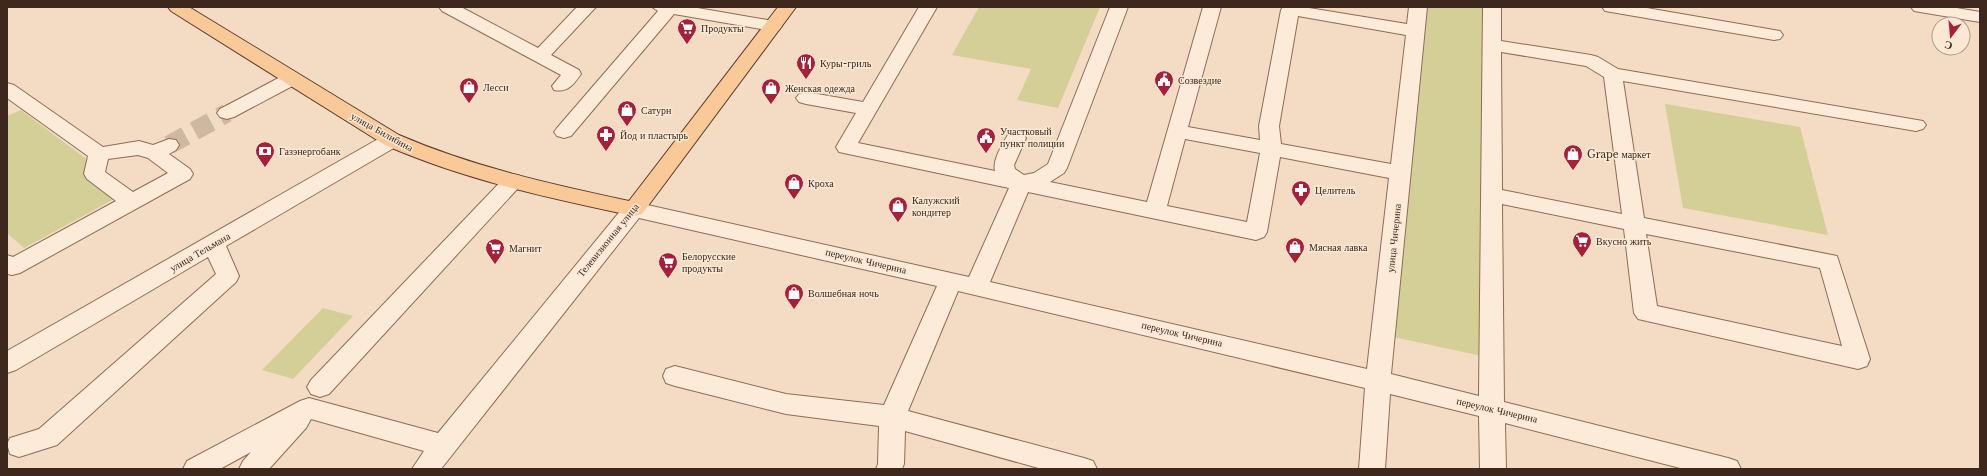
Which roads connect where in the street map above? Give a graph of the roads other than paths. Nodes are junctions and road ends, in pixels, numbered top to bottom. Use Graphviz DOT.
graph roads {
  1 [pos="177,7"];
  2 [pos="448,7"];
  3 [pos="587,7"];
  4 [pos="787,7"];
  5 [pos="928,7"];
  6 [pos="1118,7"];
  7 [pos="1212,7"];
  8 [pos="1418,7"];
  9 [pos="1492,7"];
  10 [pos="1611,7"];
  11 [pos="1920,7"];
  12 [pos="667,8"];
  13 [pos="1291,8"];
  14 [pos="475,13"];
  15 [pos="1980,17"];
  16 [pos="773,26"];
  17 [pos="1415,31"];
  18 [pos="1774,35"];
  19 [pos="1492,45"];
  20 [pos="540,56"];
  21 [pos="1613,74"];
  22 [pos="291,79"];
  23 [pos="561,86"];
  24 [pos="7,89"];
  25 [pos="806,98"];
  26 [pos="868,109"];
  27 [pos="227,113"];
  28 [pos="1916,125"];
  29 [pos="1177,131"];
  30 [pos="564,132"];
  31 [pos="1016,138"];
  32 [pos="392,140"];
  33 [pos="1271,149"];
  34 [pos="99,154"];
  35 [pos="1400,173"];
  36 [pos="513,181"];
  37 [pos="1021,183"];
  38 [pos="1491,195"];
  39 [pos="132,202"];
  40 [pos="634,209"];
  41 [pos="1155,211"];
  42 [pos="1634,224"];
  43 [pos="214,244"];
  44 [pos="7,263"];
  45 [pos="951,280"];
  46 [pos="977,286"];
  47 [pos="7,363"];
  48 [pos="675,376"];
  49 [pos="1378,381"];
  50 [pos="314,397"];
  51 [pos="1492,409"];
  52 [pos="892,417"];
  53 [pos="11,445"];
  54 [pos="444,446"];
  55 [pos="196,469"];
  56 [pos="252,469"];
  57 [pos="425,469"];
  58 [pos="889,469"];
  59 [pos="1084,469"];
  60 [pos="1372,469"];
  61 [pos="1493,469"];
  62 [pos="1728,469"];
  1 -- 22 [label="main road, улица Билибина"];
  2 -- 14 [label="street"];
  3 -- 20 [label="street"];
  4 -- 16 [label="main road, Телевизионная улица"];
  5 -- 26 [label="street"];
  6 -- 37 [label="street"];
  7 -- 29 [label="street"];
  8 -- 17 [label="street, улица Чичерина"];
  9 -- 19 [label="street"];
  10 -- 18 [label="street"];
  11 -- 15 [label="street"];
  12 -- 16 [label="street"];
  12 -- 30 [label="street"];
  13 -- 17 [label="street"];
  13 -- 33 [label="street"];
  14 -- 20 [label="street"];
  16 -- 40 [label="main road, Телевизионная улица"];
  17 -- 35 [label="street, улица Чичерина"];
  19 -- 21 [label="street"];
  19 -- 38 [label="street"];
  20 -- 23 [label="street"];
  21 -- 28 [label="street"];
  21 -- 42 [label="street"];
  22 -- 27 [label="street"];
  22 -- 32 [label="main road, улица Билибина"];
  24 -- 34 [label="street"];
  25 -- 26 [label="street"];
  26 -- 37 [label="street"];
  29 -- 33 [label="street"];
  29 -- 41 [label="street"];
  31 -- 37 [label="street"];
  32 -- 36 [label="main road, улица Билибина"];
  32 -- 43 [label="street, улица Тельмана"];
  33 -- 35 [label="street"];
  33 -- 41 [label="street"];
  34 -- 39 [label="street"];
  34 -- 39 [label="street"];
  35 -- 49 [label="street, улица Чичерина"];
  36 -- 40 [label="main road, улица Билибина"];
  36 -- 50 [label="street"];
  37 -- 41 [label="street"];
  37 -- 46 [label="street"];
  38 -- 42 [label="street"];
  38 -- 51 [label="street"];
  39 -- 44 [label="street"];
  40 -- 45 [label="street, переулок Чичерина"];
  40 -- 54 [label="street, Телевизионная улица"];
  42 -- 42 [label="street"];
  43 -- 47 [label="street, улица Тельмана"];
  43 -- 53 [label="street"];
  45 -- 46 [label="street, переулок Чичерина"];
  45 -- 52 [label="street"];
  46 -- 49 [label="street, переулок Чичерина"];
  48 -- 52 [label="street"];
  49 -- 51 [label="street, переулок Чичерина"];
  49 -- 60 [label="street, улица Чичерина"];
  50 -- 54 [label="street"];
  50 -- 55 [label="street"];
  50 -- 56 [label="street"];
  51 -- 61 [label="street"];
  51 -- 62 [label="street, переулок Чичерина"];
  52 -- 58 [label="street"];
  52 -- 59 [label="street"];
  54 -- 57 [label="street, Телевизионная улица"];
}
